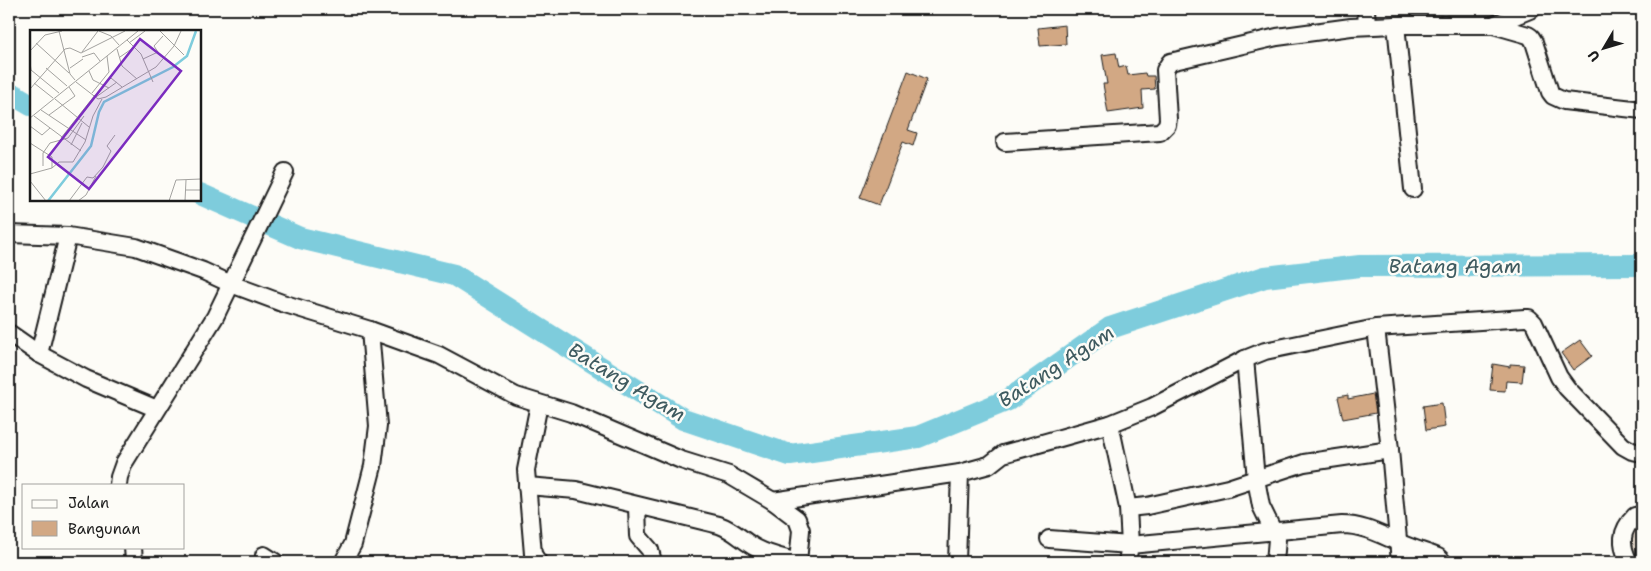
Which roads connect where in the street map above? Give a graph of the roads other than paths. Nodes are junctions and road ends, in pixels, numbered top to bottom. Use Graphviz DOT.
graph roads {
  1 [pos="1366,9"];
  2 [pos="1532,9"];
  3 [pos="1396,25"];
  4 [pos="1493,25"];
  5 [pos="1367,26"];
  6 [pos="1642,110"];
  7 [pos="1005,142"];
  8 [pos="285,172"];
  9 [pos="1413,189"];
  10 [pos="9,234"];
  11 [pos="68,236"];
  12 [pos="227,292"];
  13 [pos="1376,328"];
  14 [pos="370,330"];
  15 [pos="9,333"];
  16 [pos="39,354"];
  17 [pos="1246,370"];
  18 [pos="157,409"];
  19 [pos="537,414"];
  20 [pos="1110,429"];
  21 [pos="1390,450"];
  22 [pos="1642,453"];
  23 [pos="964,472"];
  24 [pos="1256,479"];
  25 [pos="118,484"];
  26 [pos="527,486"];
  27 [pos="773,501"];
  28 [pos="637,506"];
  29 [pos="1128,508"];
  30 [pos="1642,515"];
  31 [pos="1274,531"];
  32 [pos="1050,539"];
  33 [pos="1399,543"];
  34 [pos="1130,545"];
  35 [pos="133,548"];
  36 [pos="134,562"];
  37 [pos="343,562"];
  38 [pos="538,562"];
  39 [pos="653,562"];
  40 [pos="798,562"];
  41 [pos="957,562"];
  42 [pos="1127,562"];
  43 [pos="1275,562"];
  44 [pos="1400,562"];
  45 [pos="1442,562"];
  46 [pos="1629,562"];
  1 -- 5 [label="street"];
  2 -- 4 [label="street"];
  3 -- 4 [label="street"];
  3 -- 5 [label="street"];
  3 -- 9 [label="street"];
  4 -- 6 [label="street"];
  5 -- 7 [label="street"];
  8 -- 12 [label="street"];
  10 -- 11 [label="street"];
  11 -- 12 [label="street"];
  11 -- 16 [label="street"];
  12 -- 14 [label="street"];
  12 -- 18 [label="street"];
  13 -- 17 [label="street"];
  13 -- 21 [label="street"];
  13 -- 22 [label="street"];
  14 -- 19 [label="street"];
  14 -- 37 [label="street"];
  15 -- 16 [label="street"];
  16 -- 18 [label="street"];
  17 -- 20 [label="street"];
  17 -- 24 [label="street"];
  18 -- 25 [label="street"];
  19 -- 26 [label="street"];
  19 -- 27 [label="street"];
  20 -- 23 [label="street"];
  20 -- 29 [label="street"];
  21 -- 24 [label="street"];
  21 -- 33 [label="street"];
  23 -- 27 [label="street"];
  23 -- 41 [label="street"];
  24 -- 29 [label="street"];
  24 -- 31 [label="street"];
  26 -- 28 [label="street"];
  26 -- 38 [label="street"];
  27 -- 40 [label="street"];
  28 -- 39 [label="street"];
  28 -- 40 [label="street"];
  29 -- 34 [label="street"];
  30 -- 46 [label="street"];
  31 -- 33 [label="street"];
  31 -- 34 [label="street"];
  31 -- 43 [label="street"];
  32 -- 34 [label="street"];
  33 -- 44 [label="street"];
  33 -- 45 [label="street"];
  34 -- 42 [label="street"];
  35 -- 36 [label="street"];
}
